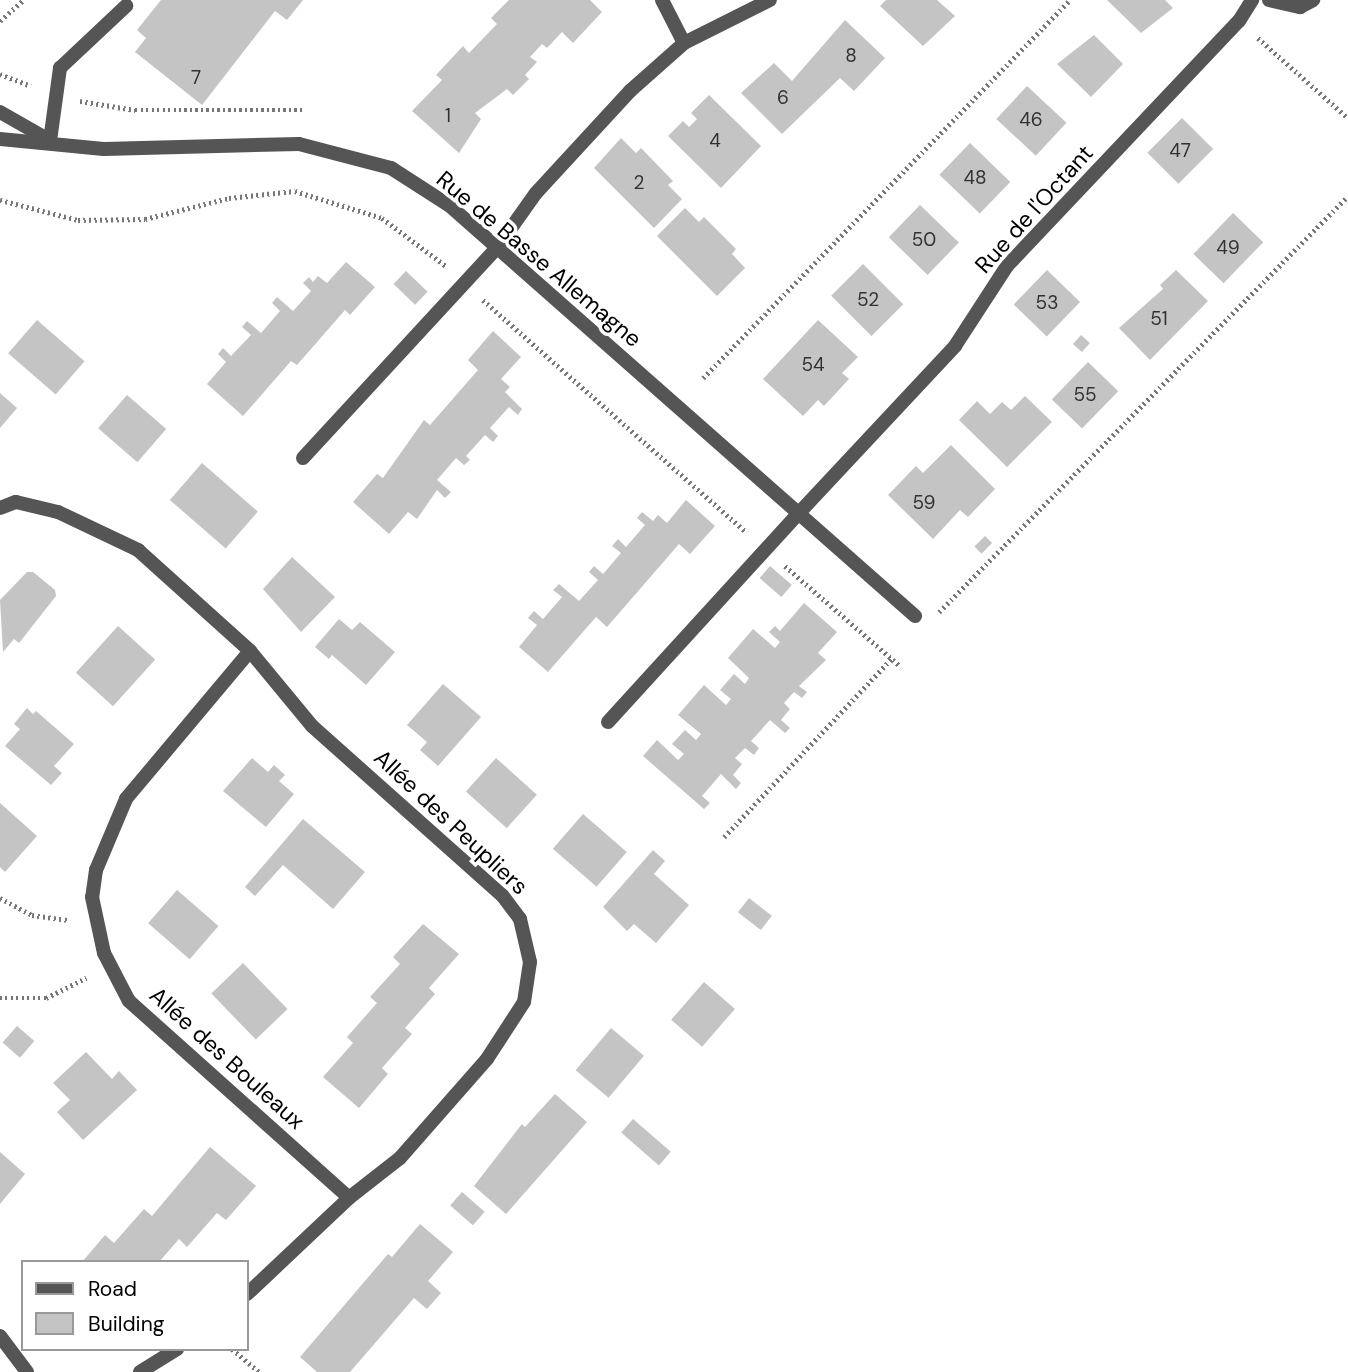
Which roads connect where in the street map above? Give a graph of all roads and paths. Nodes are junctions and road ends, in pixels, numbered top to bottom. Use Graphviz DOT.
graph roads {
  1 [pos="23,0"];
  2 [pos="662,0"];
  3 [pos="770,0"];
  4 [pos="1070,0"];
  5 [pos="1252,0"];
  6 [pos="1269,0"];
  7 [pos="1313,0"];
  8 [pos="126,6"];
  9 [pos="0,21"];
  10 [pos="1239,21"];
  11 [pos="684,43"];
  12 [pos="0,74"];
  13 [pos="55,95"];
  14 [pos="302,110"];
  15 [pos="0,112"];
  16 [pos="1348,118"];
  17 [pos="0,139"];
  18 [pos="50,141"];
  19 [pos="1348,195"];
  20 [pos="0,200"];
  21 [pos="497,248"];
  22 [pos="464,283"];
  23 [pos="704,378"];
  24 [pos="303,458"];
  25 [pos="0,508"];
  26 [pos="798,514"];
  27 [pos="765,548"];
  28 [pos="915,617"];
  29 [pos="250,651"];
  30 [pos="891,659"];
  31 [pos="901,667"];
  32 [pos="608,722"];
  33 [pos="724,837"];
  34 [pos="0,898"];
  35 [pos="98,925"];
  36 [pos="110,968"];
  37 [pos="0,998"];
  38 [pos="349,1198"];
  39 [pos="248,1293"];
  40 [pos="0,1336"];
  41 [pos="174,1351"];
  42 [pos="234,1351"];
  43 [pos="27,1372"];
  44 [pos="140,1372"];
  45 [pos="259,1372"];
  1 -- 9 [label="path"];
  2 -- 11 [label="street"];
  3 -- 11 [label="street"];
  4 -- 23 [label="path"];
  5 -- 10 [label="street, Rue de l'Octant"];
  6 -- 7 [label="street"];
  8 -- 13 [label="street"];
  10 -- 16 [label="path"];
  10 -- 26 [label="street, Rue de l'Octant"];
  11 -- 21 [label="street"];
  12 -- 13 [label="path"];
  13 -- 14 [label="path"];
  13 -- 18 [label="street"];
  15 -- 18 [label="street, Rue de Basse Allemagne"];
  17 -- 18 [label="street, Rue de Basse Allemagne"];
  18 -- 21 [label="street, Rue de Basse Allemagne"];
  19 -- 28 [label="path"];
  20 -- 22 [label="path"];
  21 -- 22 [label="street"];
  21 -- 26 [label="street, Rue de Basse Allemagne"];
  22 -- 24 [label="street"];
  22 -- 27 [label="path"];
  25 -- 29 [label="street, Allée des Peupliers"];
  26 -- 27 [label="street, Rue de l'Octant"];
  26 -- 28 [label="street, Rue de Basse Allemagne"];
  27 -- 30 [label="path"];
  27 -- 32 [label="street, Rue de l'Octant"];
  29 -- 35 [label="street, Allée des Bouleaux"];
  29 -- 38 [label="street, Allée des Peupliers"];
  30 -- 31 [label="path"];
  30 -- 33 [label="path"];
  34 -- 35 [label="path"];
  35 -- 36 [label="street, Allée des Bouleaux"];
  36 -- 37 [label="path"];
  36 -- 38 [label="street, Allée des Bouleaux"];
  38 -- 39 [label="street, Allée des Peupliers"];
  40 -- 43 [label="street"];
  41 -- 44 [label="street"];
  42 -- 45 [label="path"];
}
